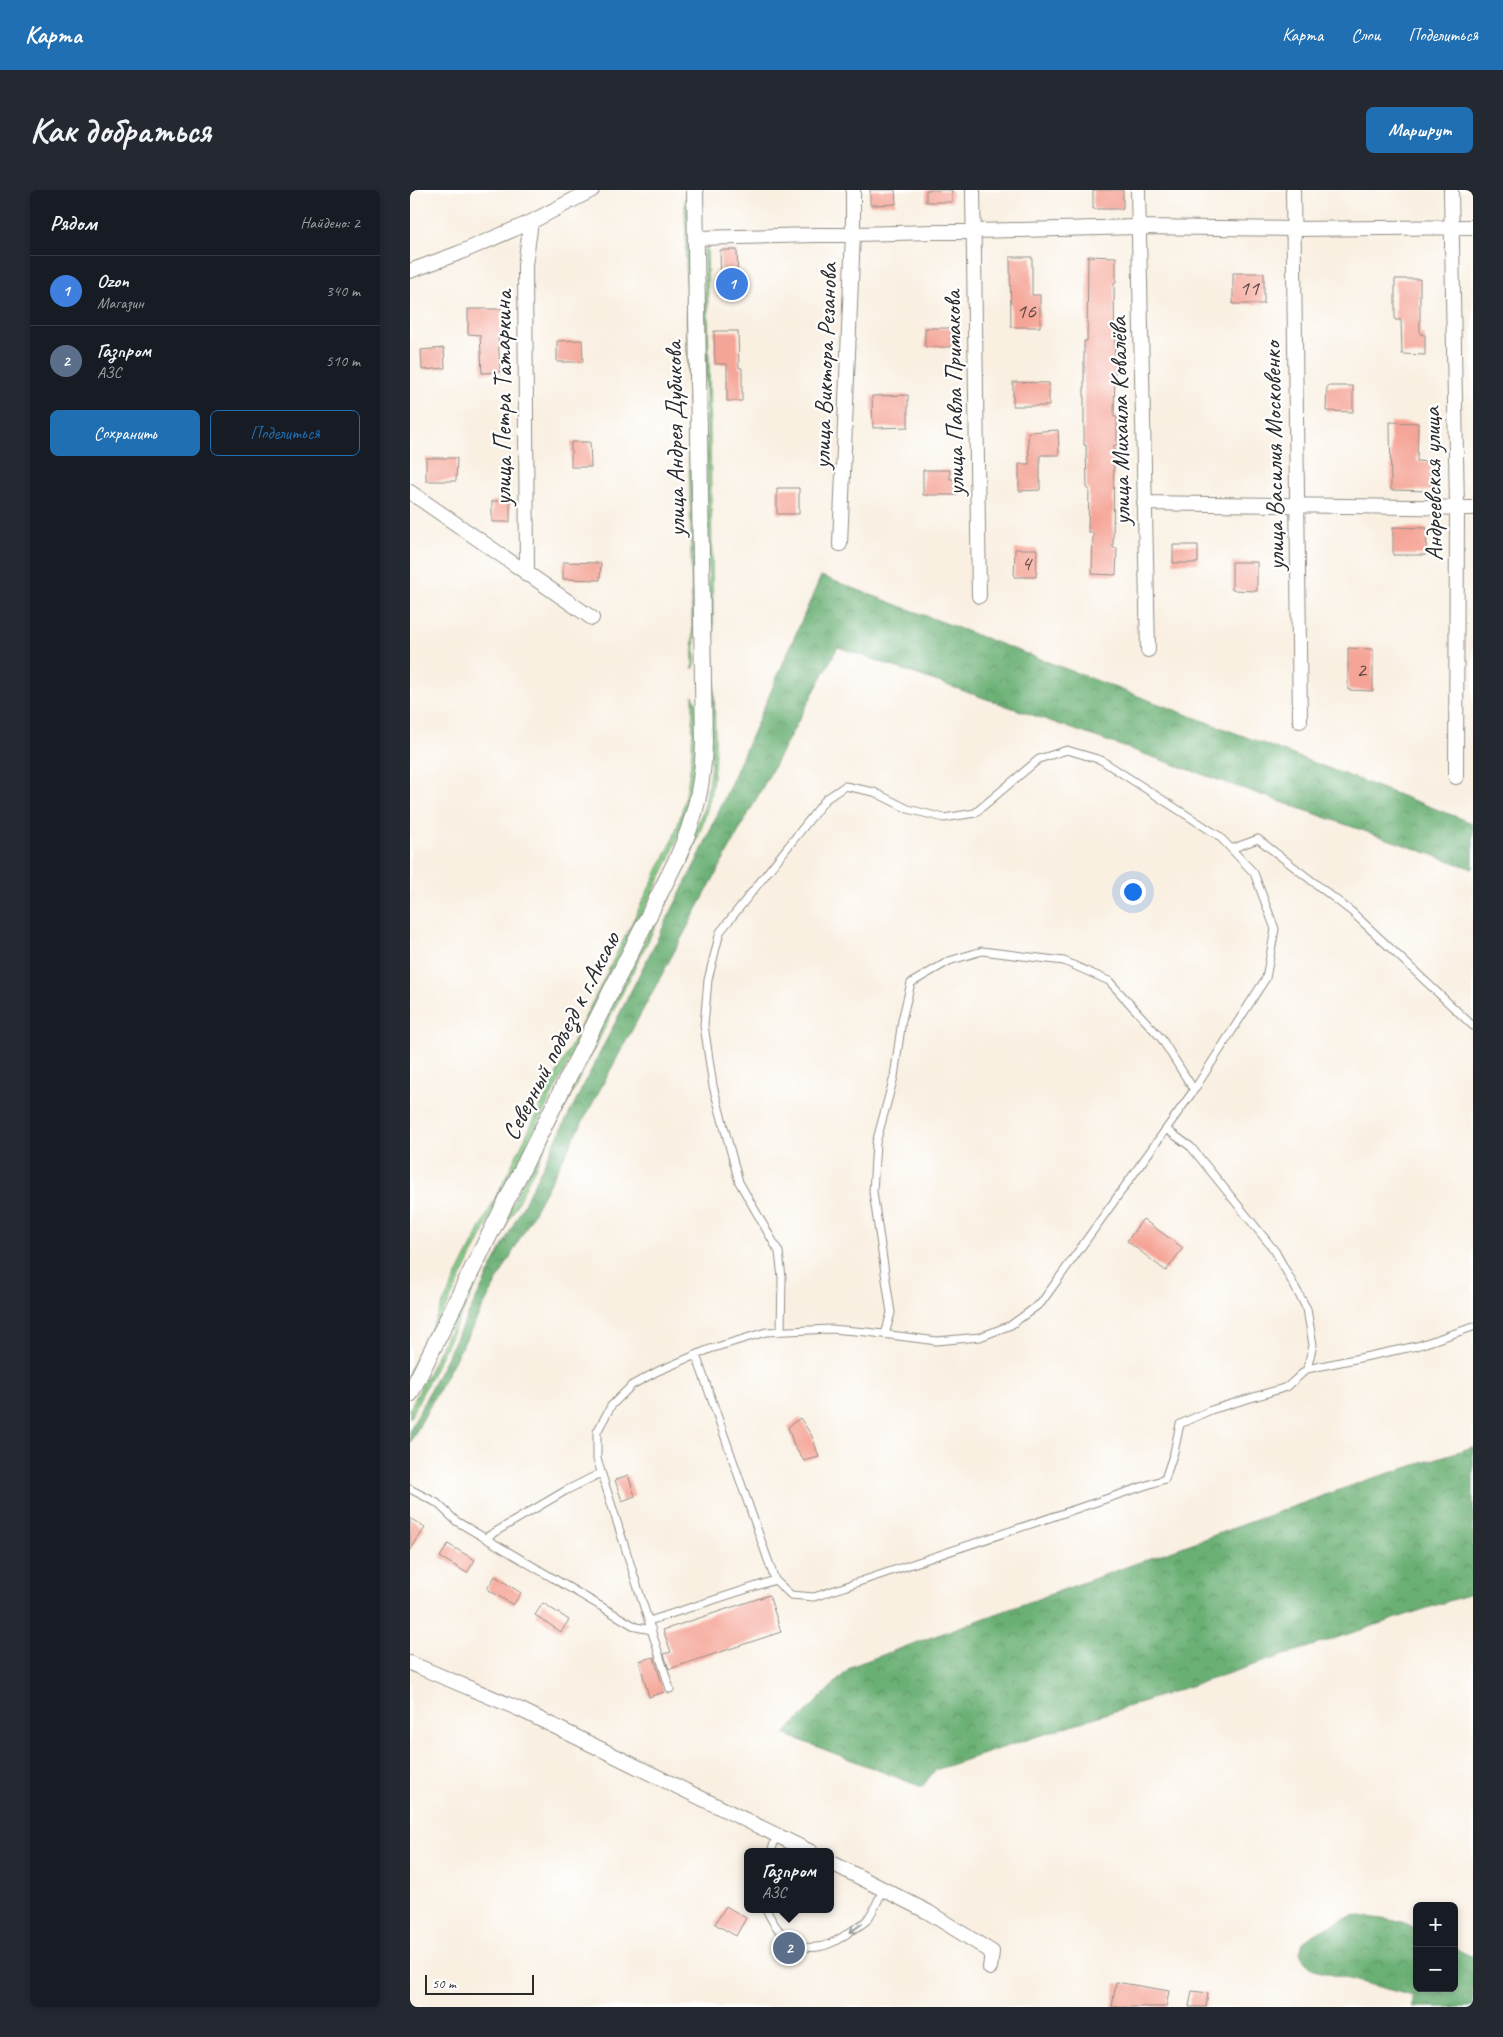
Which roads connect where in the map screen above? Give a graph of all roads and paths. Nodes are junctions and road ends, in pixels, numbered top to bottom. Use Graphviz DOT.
graph roads {
  1 [pos="592,190"];
  2 [pos="696,190"];
  3 [pos="853,190"];
  4 [pos="973,190"];
  5 [pos="1138,190"];
  6 [pos="1293,190"];
  7 [pos="1451,190"];
  8 [pos="530,222"];
  9 [pos="1138,227"];
  10 [pos="1451,227"];
  11 [pos="1473,228"];
  12 [pos="1294,229"];
  13 [pos="974,232"];
  14 [pos="853,234"];
  15 [pos="696,238"];
  16 [pos="410,271"];
  17 [pos="410,492"];
  18 [pos="1144,503"];
  19 [pos="1297,506"];
  20 [pos="1457,507"];
  21 [pos="1473,508"];
  22 [pos="840,544"];
  23 [pos="527,575"];
  24 [pos="979,596"];
  25 [pos="592,618"];
  26 [pos="1148,650"];
  27 [pos="704,686"];
  28 [pos="1300,721"];
  29 [pos="1456,777"];
  30 [pos="1231,849"];
  31 [pos="1473,1026"];
  32 [pos="1194,1090"];
  33 [pos="1166,1129"];
  34 [pos="1473,1327"];
  35 [pos="781,1331"];
  36 [pos="885,1334"];
  37 [pos="696,1355"];
  38 [pos="1307,1369"];
  39 [pos="410,1394"];
  40 [pos="601,1474"];
  41 [pos="410,1489"];
  42 [pos="485,1538"];
  43 [pos="775,1580"];
  44 [pos="649,1621"];
  45 [pos="652,1630"];
  46 [pos="410,1663"];
  47 [pos="670,1689"];
  48 [pos="777,1834"];
  49 [pos="772,1848"];
  50 [pos="803,1848"];
  51 [pos="834,1864"];
  52 [pos="884,1889"];
  53 [pos="768,1913"];
  54 [pos="990,1968"];
  1 -- 8 [label="street"];
  2 -- 15 [label="street, улица Андрея Дубикова"];
  3 -- 14 [label="street, улица Виктора Резанова"];
  4 -- 13 [label="street, улица Павла Примакова"];
  5 -- 9 [label="street, улица Михаила Ковалёва"];
  6 -- 12 [label="street, улица Василия Московенко"];
  7 -- 10 [label="street, Андреевская улица"];
  8 -- 16 [label="street"];
  8 -- 23 [label="street, улица Петра Татаркина"];
  9 -- 12 [label="street"];
  9 -- 13 [label="street"];
  9 -- 18 [label="street, улица Михаила Ковалёва"];
  10 -- 11 [label="street"];
  10 -- 12 [label="street"];
  10 -- 20 [label="street, Андреевская улица"];
  12 -- 19 [label="street, улица Василия Московенко"];
  13 -- 14 [label="street"];
  13 -- 24 [label="street, улица Павла Примакова"];
  14 -- 15 [label="street"];
  14 -- 22 [label="street, улица Виктора Резанова"];
  15 -- 27 [label="street, улица Андрея Дубикова"];
  17 -- 23 [label="street"];
  18 -- 19 [label="street"];
  18 -- 26 [label="street, улица Михаила Ковалёва"];
  19 -- 20 [label="street"];
  19 -- 28 [label="street, улица Василия Московенко"];
  20 -- 21 [label="street"];
  20 -- 29 [label="street, Андреевская улица"];
  23 -- 25 [label="street"];
  27 -- 39 [label="street, Северный подъезд к г.Аксаю"];
  30 -- 31 [label="lane"];
  30 -- 32 [label="lane"];
  30 -- 35 [label="lane"];
  32 -- 33 [label="lane"];
  32 -- 36 [label="lane"];
  33 -- 36 [label="lane"];
  33 -- 38 [label="lane"];
  34 -- 38 [label="lane"];
  35 -- 36 [label="lane"];
  35 -- 37 [label="lane"];
  37 -- 40 [label="lane"];
  37 -- 43 [label="lane"];
  38 -- 43 [label="lane"];
  40 -- 42 [label="lane"];
  40 -- 44 [label="lane"];
  41 -- 42 [label="lane"];
  42 -- 45 [label="lane"];
  43 -- 44 [label="lane"];
  44 -- 45 [label="lane"];
  45 -- 47 [label="lane"];
  46 -- 48 [label="street"];
  48 -- 49 [label="lane"];
  48 -- 50 [label="street"];
  51 -- 52 [label="street"];
  52 -- 53 [label="lane, one-way"];
  52 -- 54 [label="street"];
}
